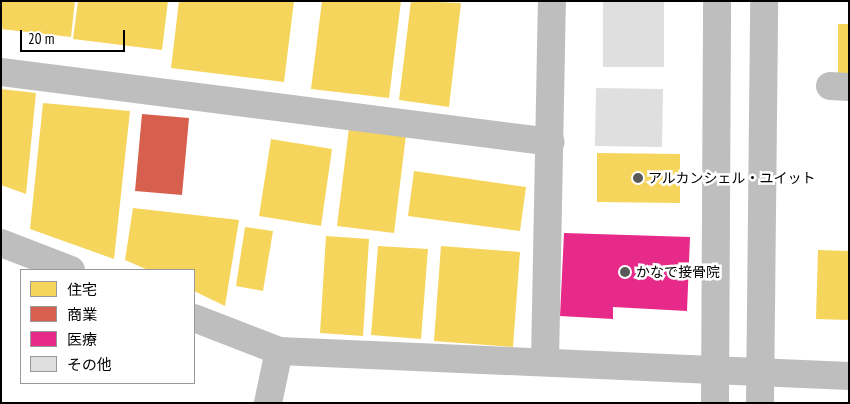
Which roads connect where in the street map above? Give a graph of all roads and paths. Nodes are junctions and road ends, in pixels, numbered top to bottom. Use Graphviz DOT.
graph roads {
  1 [pos="552,1"];
  2 [pos="717,1"];
  3 [pos="764,1"];
  4 [pos="1,72"];
  5 [pos="551,142"];
  6 [pos="1,243"];
  7 [pos="69,269"];
  8 [pos="195,318"];
  9 [pos="279,351"];
  10 [pos="545,361"];
  11 [pos="714,371"];
  12 [pos="760,372"];
  13 [pos="849,376"];
  14 [pos="268,403"];
  15 [pos="715,403"];
  16 [pos="760,403"];
  1 -- 5 [label="street"];
  2 -- 11 [label="street"];
  3 -- 12 [label="street"];
  4 -- 5 [label="street"];
  5 -- 10 [label="street"];
  6 -- 7 [label="street"];
  8 -- 9 [label="street"];
  9 -- 10 [label="street"];
  9 -- 14 [label="street"];
  10 -- 11 [label="street"];
  11 -- 12 [label="street"];
  11 -- 15 [label="street"];
  12 -- 13 [label="street"];
  12 -- 16 [label="street"];
}
